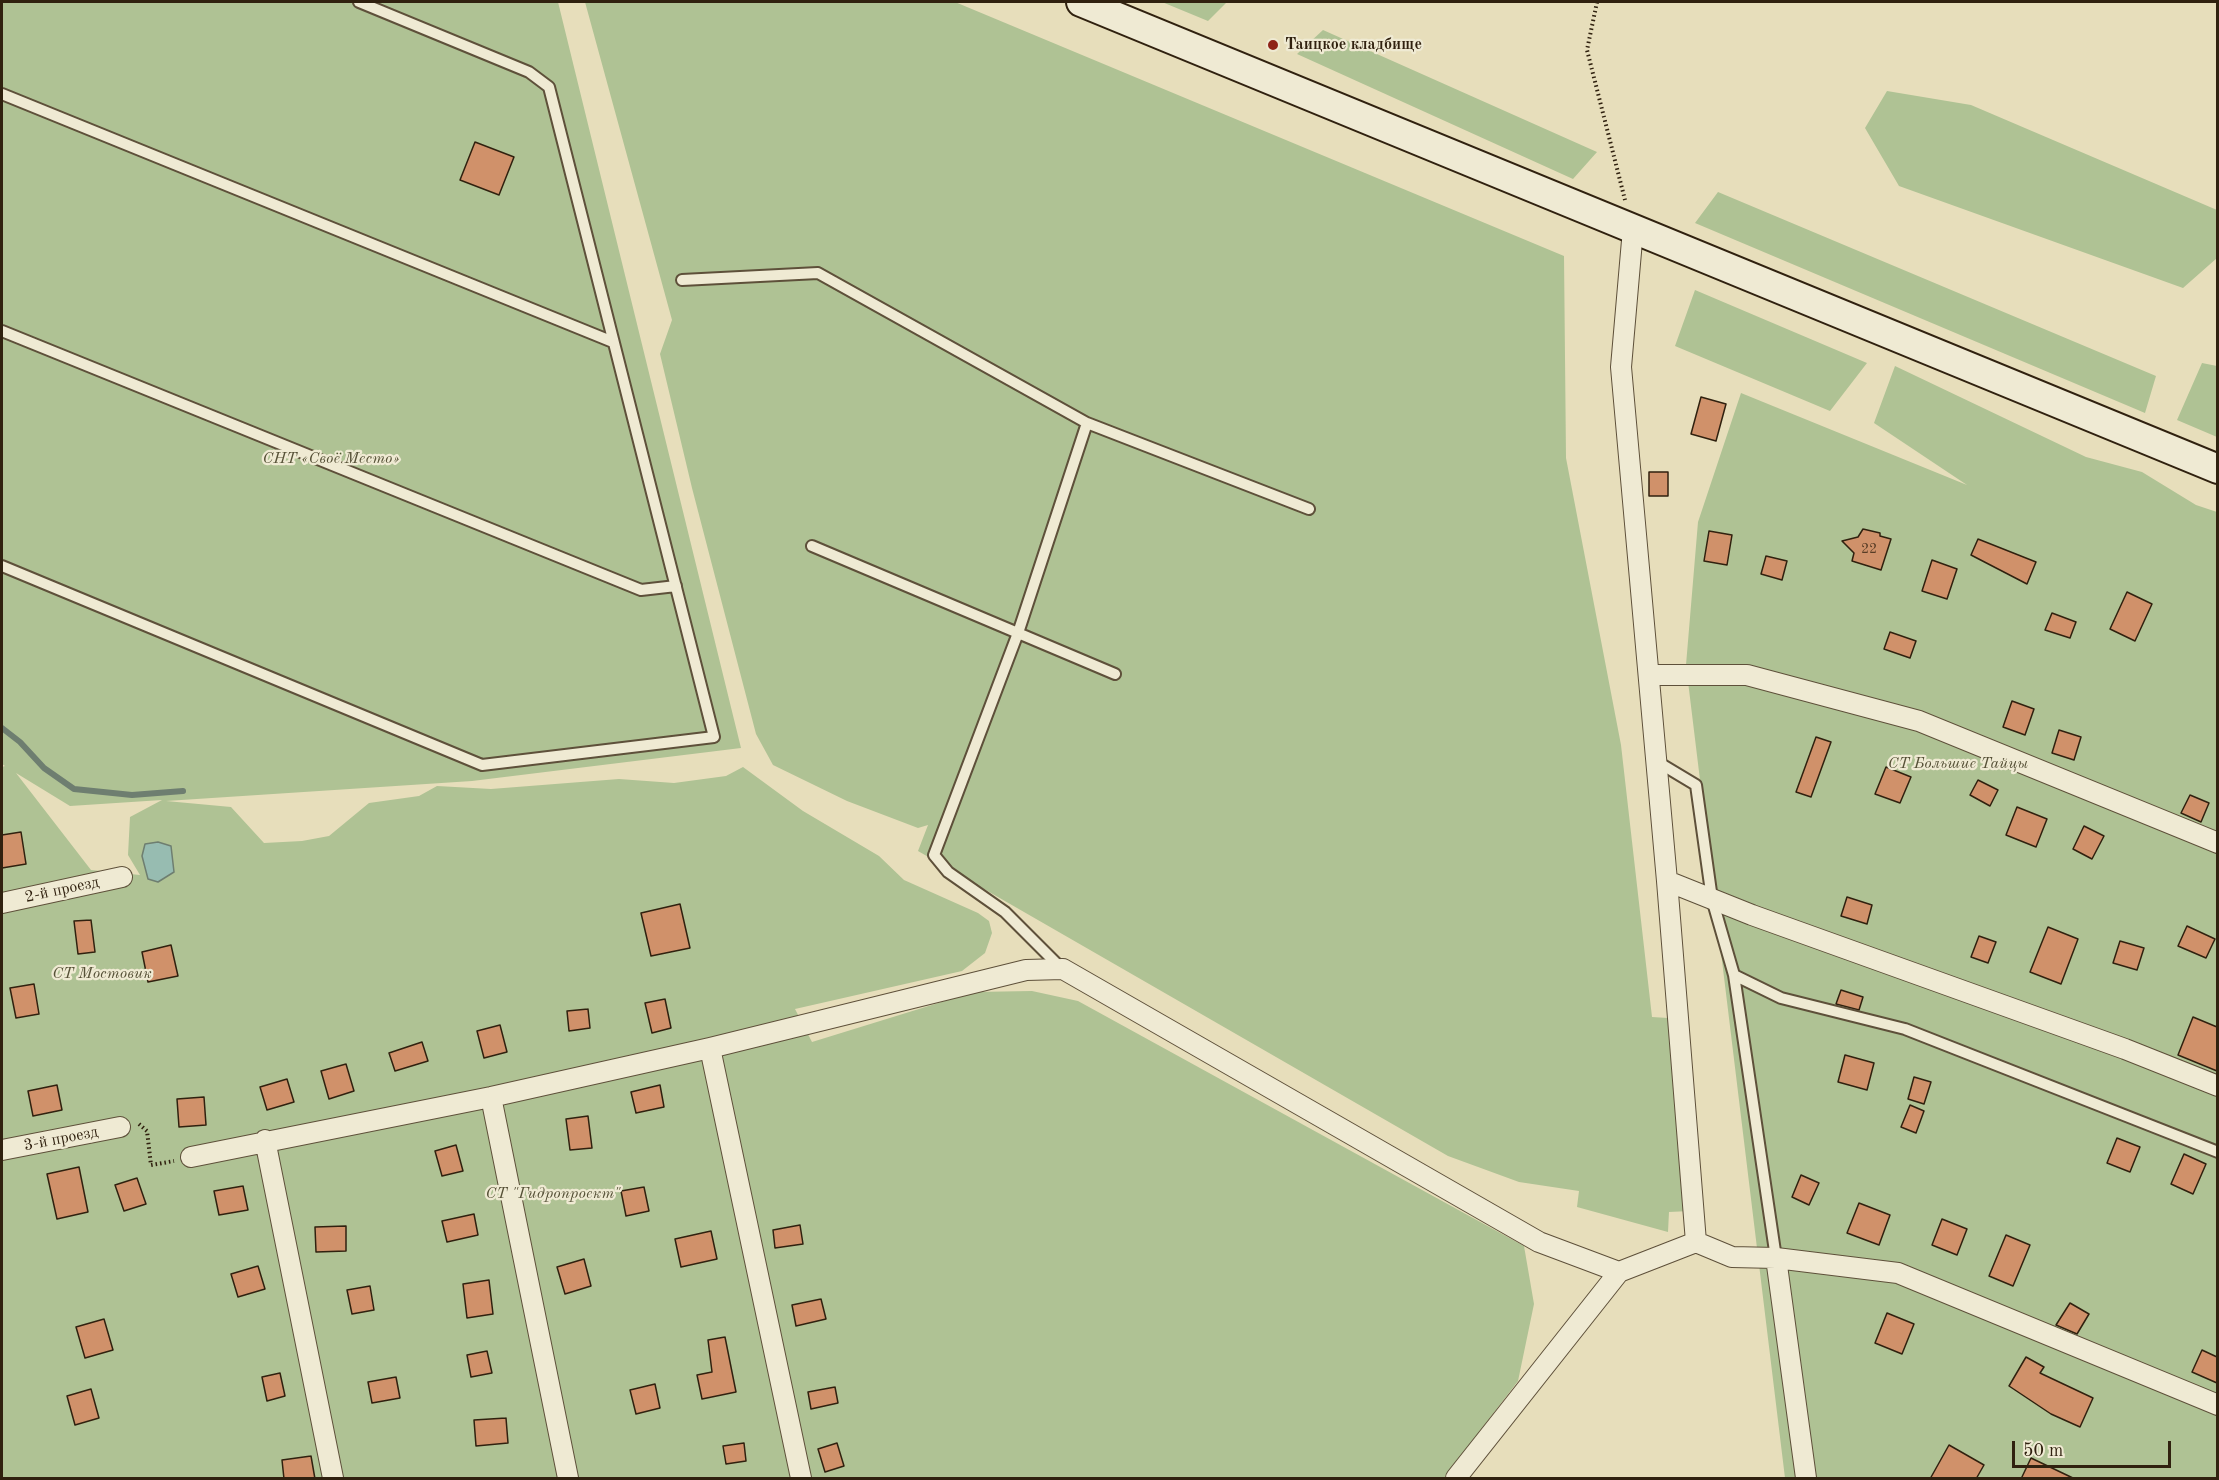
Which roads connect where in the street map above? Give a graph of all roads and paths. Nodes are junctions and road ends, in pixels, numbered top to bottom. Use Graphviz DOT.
graph roads {
  1 [pos="359,2"];
  2 [pos="1081,2"];
  3 [pos="1597,2"];
  4 [pos="2,94"];
  5 [pos="1633,229"];
  6 [pos="682,280"];
  7 [pos="2,331"];
  8 [pos="613,342"];
  9 [pos="1087,423"];
  10 [pos="2217,469"];
  11 [pos="1309,509"];
  12 [pos="812,546"];
  13 [pos="2,566"];
  14 [pos="676,586"];
  15 [pos="1018,633"];
  16 [pos="1115,674"];
  17 [pos="1649,675"];
  18 [pos="1656,760"];
  19 [pos="2217,843"];
  20 [pos="122,877"];
  21 [pos="1667,881"];
  22 [pos="1712,899"];
  23 [pos="2,903"];
  24 [pos="1063,969"];
  25 [pos="1734,975"];
  26 [pos="710,1048"];
  27 [pos="2217,1086"];
  28 [pos="491,1097"];
  29 [pos="120,1127"];
  30 [pos="265,1140"];
  31 [pos="2,1150"];
  32 [pos="2217,1152"];
  33 [pos="191,1157"];
  34 [pos="1696,1242"];
  35 [pos="1776,1258"];
  36 [pos="1619,1272"];
  37 [pos="2217,1405"];
  38 [pos="333,1479"];
  39 [pos="568,1479"];
  40 [pos="801,1479"];
  41 [pos="1456,1479"];
  42 [pos="1806,1479"];
  1 -- 8 [label="lane"];
  2 -- 5 [label="main road"];
  3 -- 5 [label="path"];
  4 -- 8 [label="lane"];
  5 -- 10 [label="main road"];
  5 -- 17 [label="street"];
  6 -- 9 [label="lane"];
  7 -- 14 [label="lane"];
  8 -- 14 [label="lane"];
  9 -- 11 [label="lane"];
  9 -- 15 [label="lane"];
  12 -- 15 [label="lane"];
  13 -- 14 [label="lane"];
  15 -- 16 [label="lane"];
  15 -- 24 [label="lane"];
  17 -- 18 [label="street"];
  17 -- 19 [label="street"];
  18 -- 21 [label="street"];
  18 -- 22 [label="lane"];
  20 -- 23 [label="street, 2-й проезд"];
  21 -- 22 [label="street"];
  21 -- 34 [label="street"];
  22 -- 25 [label="lane"];
  22 -- 27 [label="street"];
  24 -- 26 [label="street"];
  24 -- 36 [label="street"];
  25 -- 32 [label="lane"];
  25 -- 35 [label="lane"];
  26 -- 28 [label="street"];
  26 -- 40 [label="street"];
  28 -- 30 [label="street"];
  28 -- 39 [label="street"];
  29 -- 31 [label="street, 3-й проезд"];
  29 -- 33 [label="path"];
  30 -- 33 [label="street"];
  30 -- 38 [label="street"];
  34 -- 35 [label="street"];
  34 -- 36 [label="street"];
  35 -- 37 [label="street"];
  35 -- 42 [label="street"];
  36 -- 41 [label="street"];
}
